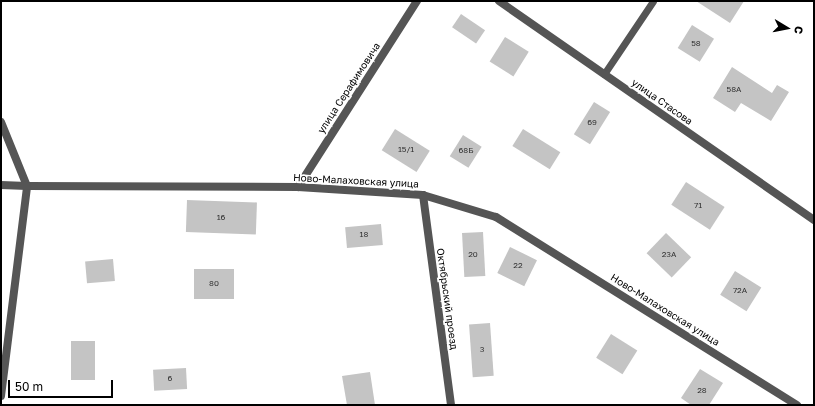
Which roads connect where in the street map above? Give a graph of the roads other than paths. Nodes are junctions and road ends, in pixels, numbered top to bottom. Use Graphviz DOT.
graph roads {
  1 [pos="417,1"];
  2 [pos="499,1"];
  3 [pos="653,1"];
  4 [pos="604,74"];
  5 [pos="1,122"];
  6 [pos="1,185"];
  7 [pos="27,186"];
  8 [pos="298,187"];
  9 [pos="423,195"];
  10 [pos="814,220"];
  11 [pos="1,396"];
  12 [pos="451,405"];
  13 [pos="797,405"];
  1 -- 8 [label="street, улица Серафимовича"];
  2 -- 4 [label="street, улица Стасова"];
  3 -- 4 [label="lane"];
  4 -- 10 [label="street, улица Стасова"];
  5 -- 7 [label="street"];
  6 -- 7 [label="street, Ново-Малаховская улица"];
  7 -- 8 [label="street, Ново-Малаховская улица"];
  7 -- 11 [label="street"];
  8 -- 9 [label="street, Ново-Малаховская улица"];
  9 -- 12 [label="street, Октябрьский проезд"];
  9 -- 13 [label="street, Ново-Малаховская улица"];
}
